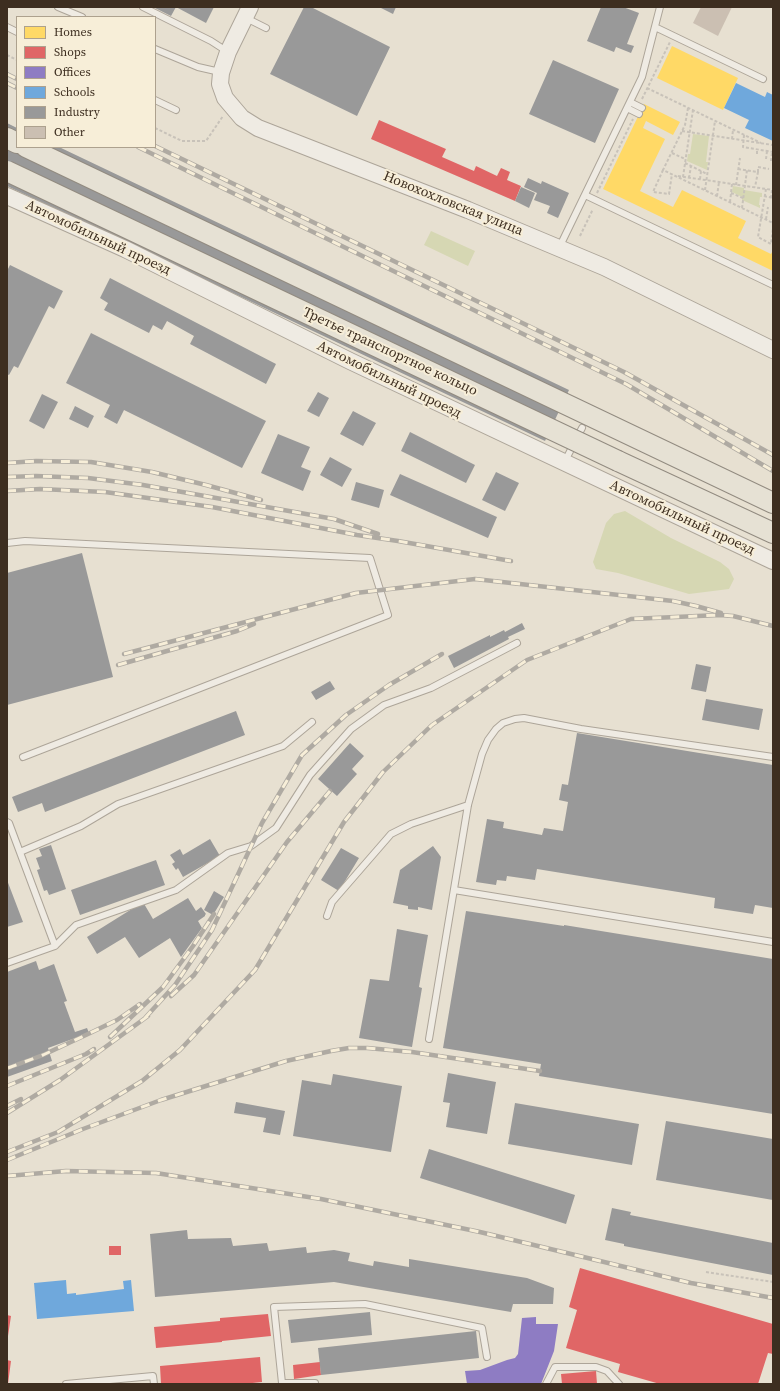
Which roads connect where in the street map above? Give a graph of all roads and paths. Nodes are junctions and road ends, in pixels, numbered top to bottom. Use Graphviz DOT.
graph roads {
  1 [pos="58,7"];
  2 [pos="143,7"];
  3 [pos="660,7"];
  4 [pos="247,12"];
  5 [pos="80,16"];
  6 [pos="7,27"];
  7 [pos="655,27"];
  8 [pos="266,28"];
  9 [pos="16,32"];
  10 [pos="156,49"];
  11 [pos="228,52"];
  12 [pos="7,55"];
  13 [pos="16,60"];
  14 [pos="221,72"];
  15 [pos="763,79"];
  16 [pos="639,84"];
  17 [pos="156,100"];
  18 [pos="630,102"];
  19 [pos="230,105"];
  20 [pos="627,108"];
  21 [pos="642,108"];
  22 [pos="688,108"];
  23 [pos="176,110"];
  24 [pos="693,110"];
  25 [pos="639,114"];
  26 [pos="715,121"];
  27 [pos="156,128"];
  28 [pos="734,130"];
  29 [pos="682,131"];
  30 [pos="689,132"];
  31 [pos="744,135"];
  32 [pos="713,136"];
  33 [pos="7,138"];
  34 [pos="732,139"];
  35 [pos="744,140"];
  36 [pos="16,142"];
  37 [pos="761,143"];
  38 [pos="773,145"];
  39 [pos="28,148"];
  40 [pos="757,150"];
  41 [pos="767,151"];
  42 [pos="773,152"];
  43 [pos="672,153"];
  44 [pos="756,154"];
  45 [pos="740,158"];
  46 [pos="766,158"];
  47 [pos="685,159"];
  48 [pos="771,161"];
  49 [pos="685,163"];
  50 [pos="691,166"];
  51 [pos="738,169"];
  52 [pos="769,169"];
  53 [pos="663,170"];
  54 [pos="747,170"];
  55 [pos="7,171"];
  56 [pos="701,171"];
  57 [pos="758,172"];
  58 [pos="672,174"];
  59 [pos="707,174"];
  60 [pos="675,176"];
  61 [pos="683,177"];
  62 [pos="689,178"];
  63 [pos="700,179"];
  64 [pos="706,180"];
  65 [pos="719,182"];
  66 [pos="732,184"];
  67 [pos="736,184"];
  68 [pos="745,186"];
  69 [pos="755,187"];
  70 [pos="766,189"];
  71 [pos="705,190"];
  72 [pos="773,190"];
  73 [pos="731,193"];
  74 [pos="585,195"];
  75 [pos="7,196"];
  76 [pos="717,196"];
  77 [pos="764,196"];
  78 [pos="772,198"];
  79 [pos="743,199"];
  80 [pos="597,201"];
  81 [pos="730,202"];
  82 [pos="768,207"];
  83 [pos="742,208"];
  84 [pos="761,217"];
  85 [pos="766,219"];
  86 [pos="773,223"];
  87 [pos="773,228"];
  88 [pos="580,236"];
  89 [pos="560,248"];
  90 [pos="773,285"];
  91 [pos="773,350"];
  92 [pos="582,428"];
  93 [pos="565,463"];
  94 [pos="773,503"];
  95 [pos="773,533"];
  96 [pos="7,543"];
  97 [pos="773,561"];
  98 [pos="517,643"];
  99 [pos="312,722"];
  100 [pos="23,757"];
  101 [pos="773,757"];
  102 [pos="468,806"];
  103 [pos="7,822"];
  104 [pos="20,852"];
  105 [pos="454,890"];
  106 [pos="327,916"];
  107 [pos="773,942"];
  108 [pos="55,946"];
  109 [pos="7,963"];
  110 [pos="429,1039"];
  111 [pos="706,1272"];
  112 [pos="773,1282"];
  113 [pos="487,1357"];
  114 [pos="282,1383"];
  115 [pos="315,1383"];
  116 [pos="66,1384"];
  117 [pos="154,1384"];
  118 [pos="546,1384"];
  119 [pos="619,1384"];
  1 -- 5 [label="lane"];
  2 -- 11 [label="lane"];
  3 -- 7 [label="lane"];
  4 -- 8 [label="lane"];
  4 -- 11 [label="street, Новохохловская улица"];
  6 -- 9 [label="lane"];
  7 -- 15 [label="lane"];
  7 -- 16 [label="lane"];
  10 -- 14 [label="lane"];
  11 -- 14 [label="street, Новохохловская улица"];
  12 -- 13 [label="path"];
  14 -- 19 [label="street, Новохохловская улица"];
  16 -- 18 [label="lane"];
  16 -- 22 [label="path"];
  17 -- 23 [label="lane"];
  18 -- 20 [label="lane"];
  18 -- 21 [label="lane"];
  19 -- 27 [label="path"];
  19 -- 89 [label="street, Новохохловская улица"];
  20 -- 25 [label="lane"];
  20 -- 74 [label="lane"];
  22 -- 24 [label="path"];
  22 -- 29 [label="path"];
  24 -- 26 [label="path"];
  24 -- 30 [label="path"];
  26 -- 28 [label="path"];
  26 -- 32 [label="path"];
  28 -- 31 [label="path"];
  28 -- 34 [label="path"];
  29 -- 30 [label="path"];
  29 -- 43 [label="path"];
  30 -- 32 [label="path"];
  30 -- 47 [label="path"];
  31 -- 35 [label="path"];
  31 -- 37 [label="path"];
  32 -- 34 [label="path"];
  32 -- 59 [label="path"];
  33 -- 36 [label="main road"];
  34 -- 35 [label="path"];
  35 -- 37 [label="path"];
  35 -- 40 [label="path"];
  37 -- 38 [label="path"];
  39 -- 94 [label="main road, Третье транспортное кольцо"];
  40 -- 41 [label="path"];
  40 -- 44 [label="path"];
  41 -- 42 [label="path"];
  41 -- 46 [label="path"];
  42 -- 48 [label="path"];
  43 -- 47 [label="path"];
  43 -- 53 [label="path"];
  45 -- 51 [label="path"];
  47 -- 49 [label="path"];
  49 -- 50 [label="path"];
  49 -- 61 [label="path"];
  50 -- 56 [label="path"];
  50 -- 62 [label="path"];
  51 -- 54 [label="path"];
  51 -- 67 [label="path"];
  52 -- 57 [label="path"];
  53 -- 58 [label="path"];
  53 -- 58 [label="path"];
  54 -- 57 [label="path"];
  54 -- 68 [label="path"];
  55 -- 95 [label="main road, Третье транспортное кольцо, bridge"];
  56 -- 59 [label="path"];
  56 -- 63 [label="path"];
  57 -- 69 [label="path"];
  58 -- 60 [label="path"];
  59 -- 64 [label="path"];
  60 -- 61 [label="path"];
  60 -- 71 [label="path"];
  61 -- 62 [label="path"];
  62 -- 63 [label="path"];
  63 -- 64 [label="path"];
  64 -- 65 [label="path"];
  64 -- 71 [label="path"];
  65 -- 66 [label="path"];
  65 -- 76 [label="path"];
  66 -- 67 [label="path"];
  66 -- 73 [label="path"];
  67 -- 68 [label="path"];
  68 -- 69 [label="path"];
  68 -- 79 [label="path"];
  69 -- 70 [label="path"];
  70 -- 72 [label="path"];
  70 -- 77 [label="path"];
  71 -- 76 [label="path"];
  72 -- 78 [label="path"];
  73 -- 79 [label="path"];
  73 -- 81 [label="path"];
  74 -- 80 [label="lane"];
  74 -- 89 [label="lane"];
  75 -- 93 [label="street, Автомобильный проезд"];
  76 -- 81 [label="path"];
  77 -- 78 [label="path"];
  77 -- 84 [label="path"];
  79 -- 83 [label="path"];
  80 -- 88 [label="path"];
  80 -- 90 [label="lane"];
  81 -- 83 [label="path"];
  82 -- 85 [label="path"];
  83 -- 84 [label="path"];
  84 -- 85 [label="path"];
  84 -- 87 [label="path"];
  85 -- 86 [label="path"];
  89 -- 91 [label="street, Новохохловская улица"];
  92 -- 93 [label="lane"];
  93 -- 97 [label="street, Автомобильный проезд"];
  96 -- 100 [label="lane"];
  98 -- 108 [label="lane"];
  99 -- 104 [label="lane"];
  101 -- 102 [label="lane"];
  102 -- 105 [label="lane"];
  102 -- 106 [label="lane"];
  103 -- 104 [label="lane"];
  104 -- 108 [label="lane"];
  105 -- 107 [label="lane"];
  105 -- 110 [label="lane"];
  108 -- 109 [label="lane"];
  111 -- 112 [label="path"];
  113 -- 114 [label="lane"];
  114 -- 115 [label="lane"];
  116 -- 117 [label="lane"];
  118 -- 119 [label="lane"];
}
